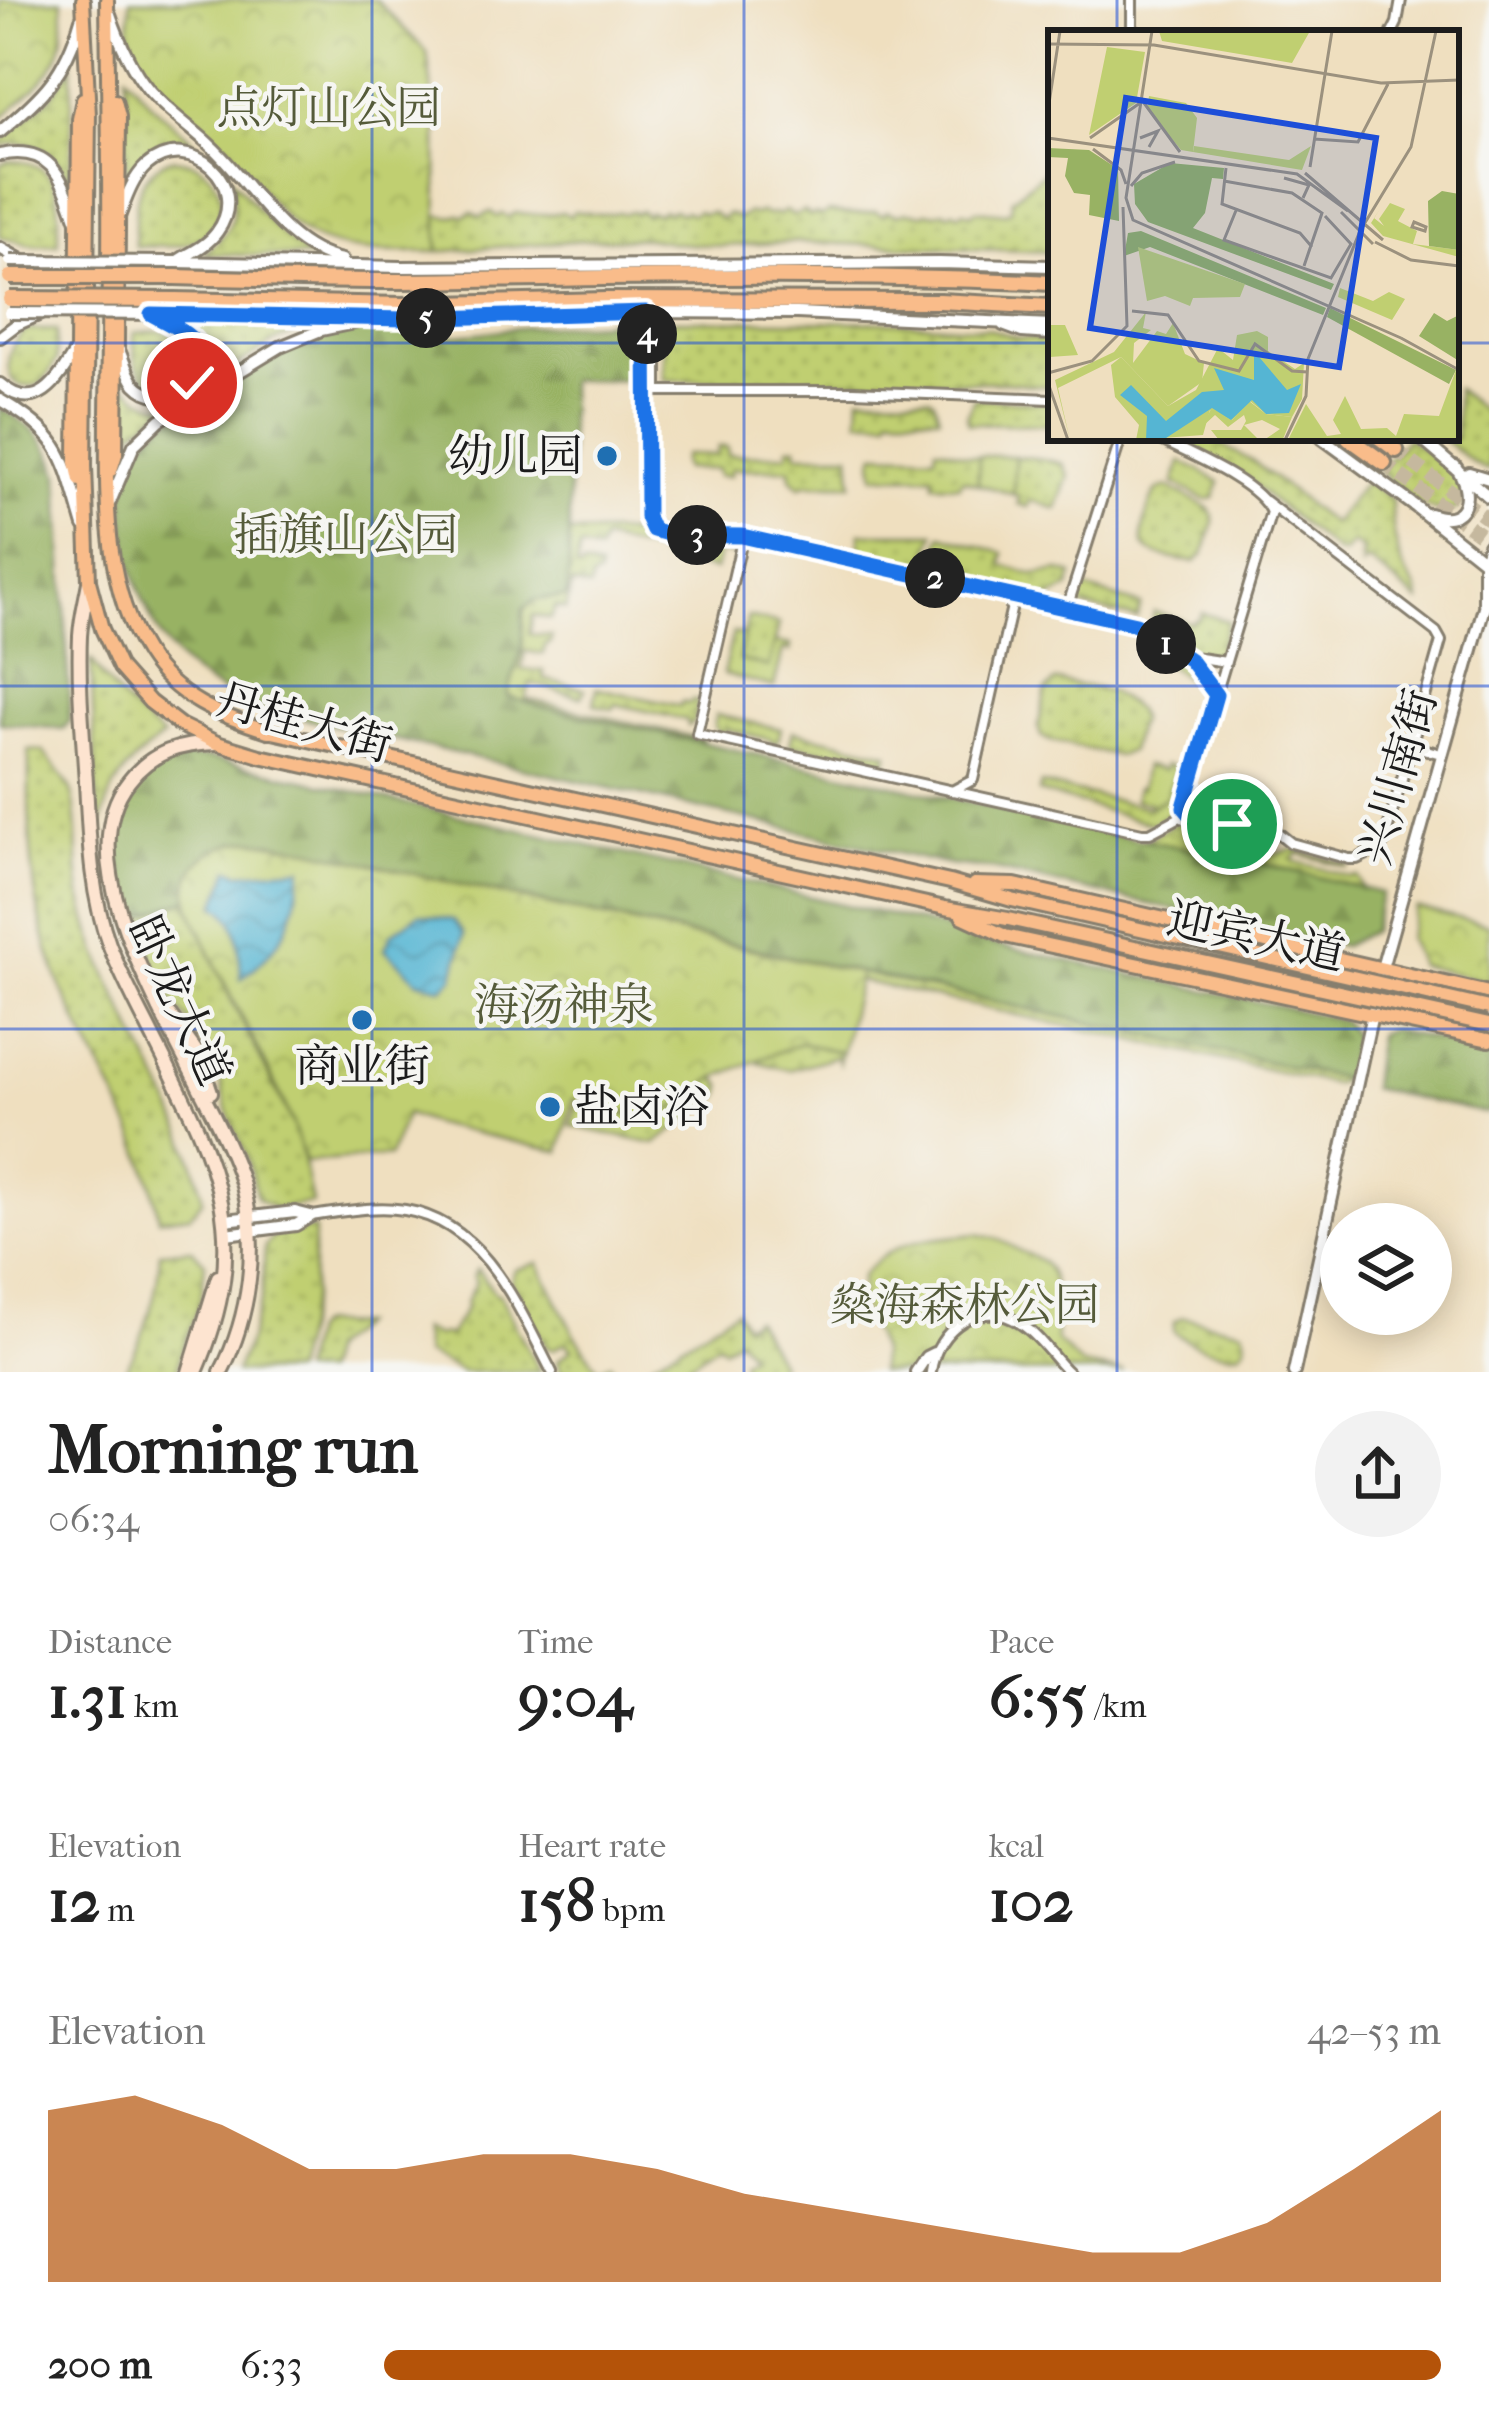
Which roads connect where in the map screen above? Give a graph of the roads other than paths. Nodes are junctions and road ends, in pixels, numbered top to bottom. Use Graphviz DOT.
graph roads {
  1 [pos="1401,0"];
  2 [pos="107,3"];
  3 [pos="83,5"];
  4 [pos="1394,30"];
  5 [pos="109,71"];
  6 [pos="86,74"];
  7 [pos="0,131"];
  8 [pos="0,155"];
  9 [pos="118,219"];
  10 [pos="79,225"];
  11 [pos="0,248"];
  12 [pos="939,263"];
  13 [pos="495,264"];
  14 [pos="369,266"];
  15 [pos="1048,266"];
  16 [pos="9,267"];
  17 [pos="175,270"];
  18 [pos="647,276"];
  19 [pos="817,277"];
  20 [pos="1048,283"];
  21 [pos="605,300"];
  22 [pos="940,301"];
  23 [pos="5,306"];
  24 [pos="175,307"];
  25 [pos="1048,307"];
  26 [pos="652,312"];
  27 [pos="44,313"];
  28 [pos="737,313"];
  29 [pos="797,313"];
  30 [pos="151,314"];
  31 [pos="376,318"];
  32 [pos="994,321"];
  33 [pos="1048,325"];
  34 [pos="1048,334"];
  35 [pos="0,337"];
  36 [pos="117,343"];
  37 [pos="77,347"];
  38 [pos="0,384"];
  39 [pos="652,390"];
  40 [pos="1048,399"];
  41 [pos="0,400"];
  42 [pos="1119,441"];
  43 [pos="1163,441"];
  44 [pos="1326,441"];
  45 [pos="1353,441"];
  46 [pos="1384,441"];
  47 [pos="1424,441"];
  48 [pos="1396,450"];
  49 [pos="1384,463"];
  50 [pos="1455,466"];
  51 [pos="1489,479"];
  52 [pos="108,482"];
  53 [pos="1489,496"];
  54 [pos="1265,501"];
  55 [pos="86,505"];
  56 [pos="109,505"];
  57 [pos="1416,506"];
  58 [pos="87,536"];
  59 [pos="742,536"];
  60 [pos="1489,545"];
  61 [pos="1486,562"];
  62 [pos="89,580"];
  63 [pos="1014,597"];
  64 [pos="1066,608"];
  65 [pos="1485,611"];
  66 [pos="1186,656"];
  67 [pos="1226,662"];
  68 [pos="1216,695"];
  69 [pos="218,743"];
  70 [pos="1412,746"];
  71 [pos="1441,754"];
  72 [pos="973,780"];
  73 [pos="952,791"];
  74 [pos="986,799"];
  75 [pos="1184,801"];
  76 [pos="1190,814"];
  77 [pos="1178,816"];
  78 [pos="950,882"];
  79 [pos="1012,900"];
  80 [pos="945,908"];
  81 [pos="1008,919"];
  82 [pos="1335,957"];
  83 [pos="1382,968"];
  84 [pos="1430,979"];
  85 [pos="1489,992"];
  86 [pos="1322,1003"];
  87 [pos="1489,1008"];
  88 [pos="1373,1013"];
  89 [pos="1420,1024"];
  90 [pos="1489,1025"];
  91 [pos="1489,1040"];
  92 [pos="311,1216"];
  93 [pos="250,1223"];
  94 [pos="225,1227"];
  95 [pos="934,1353"];
  96 [pos="192,1372"];
  97 [pos="221,1372"];
  98 [pos="551,1372"];
  99 [pos="916,1372"];
  100 [pos="931,1372"];
  101 [pos="1068,1372"];
  102 [pos="1294,1372"];
  1 -- 4 [label="street"];
  2 -- 5 [label="main road, 丹桂大街"];
  2 -- 14 [label="street"];
  3 -- 6 [label="main road, 丹桂大街"];
  3 -- 7 [label="street"];
  5 -- 9 [label="main road"];
  5 -- 52 [label="main road, 丹桂大街"];
  6 -- 10 [label="main road"];
  6 -- 55 [label="main road, 丹桂大街"];
  8 -- 10 [label="street"];
  9 -- 17 [label="street"];
  9 -- 36 [label="main road"];
  10 -- 37 [label="main road"];
  11 -- 16 [label="street"];
  12 -- 13 [label="street"];
  12 -- 15 [label="street"];
  12 -- 19 [label="street"];
  13 -- 14 [label="street"];
  13 -- 18 [label="street"];
  14 -- 17 [label="street"];
  16 -- 17 [label="highway, bridge"];
  17 -- 18 [label="highway"];
  18 -- 19 [label="highway"];
  19 -- 20 [label="highway"];
  21 -- 22 [label="highway"];
  21 -- 24 [label="highway"];
  21 -- 28 [label="street"];
  22 -- 25 [label="highway"];
  22 -- 29 [label="street"];
  23 -- 24 [label="highway, bridge"];
  23 -- 27 [label="street, bridge"];
  24 -- 30 [label="street, bridge"];
  24 -- 31 [label="street"];
  26 -- 28 [label="street"];
  26 -- 31 [label="street"];
  26 -- 39 [label="street"];
  27 -- 30 [label="street, bridge"];
  27 -- 35 [label="street"];
  28 -- 29 [label="street"];
  29 -- 32 [label="street"];
  30 -- 36 [label="street"];
  31 -- 56 [label="street"];
  32 -- 33 [label="street"];
  32 -- 34 [label="street"];
  36 -- 52 [label="main road"];
  37 -- 38 [label="street"];
  37 -- 55 [label="main road"];
  39 -- 40 [label="street"];
  39 -- 59 [label="street"];
  41 -- 58 [label="street"];
  42 -- 64 [label="street"];
  43 -- 54 [label="street"];
  44 -- 57 [label="street"];
  45 -- 49 [label="highway"];
  46 -- 48 [label="highway"];
  47 -- 50 [label="street"];
  50 -- 51 [label="street"];
  50 -- 53 [label="street"];
  50 -- 57 [label="street"];
  52 -- 56 [label="main road, 丹桂大街"];
  54 -- 67 [label="street"];
  54 -- 70 [label="street"];
  55 -- 58 [label="main road, 丹桂大街"];
  56 -- 78 [label="main road, 丹桂大街"];
  57 -- 61 [label="street"];
  58 -- 62 [label="main road, 丹桂大街"];
  59 -- 63 [label="street"];
  59 -- 73 [label="street"];
  60 -- 61 [label="street, 兴川南街"];
  61 -- 65 [label="street, 兴川南街"];
  62 -- 69 [label="main road, 丹桂大街"];
  62 -- 94 [label="main road, 卧龙大道"];
  63 -- 64 [label="street"];
  63 -- 72 [label="street"];
  64 -- 66 [label="street"];
  65 -- 71 [label="street, 兴川南街"];
  66 -- 67 [label="street"];
  66 -- 68 [label="street"];
  67 -- 68 [label="street"];
  68 -- 75 [label="street"];
  69 -- 80 [label="main road, 丹桂大街"];
  69 -- 93 [label="main road, 卧龙大道"];
  70 -- 71 [label="street"];
  70 -- 76 [label="street"];
  71 -- 83 [label="street, 兴川南街"];
  72 -- 73 [label="street"];
  72 -- 74 [label="street"];
  73 -- 74 [label="street"];
  74 -- 77 [label="street"];
  75 -- 76 [label="street"];
  75 -- 77 [label="street"];
  76 -- 77 [label="street"];
  78 -- 79 [label="main road, 丹桂大街"];
  78 -- 82 [label="main road"];
  79 -- 87 [label="main road, 迎宾大道, bridge"];
  80 -- 81 [label="main road, 丹桂大街"];
  80 -- 86 [label="main road"];
  81 -- 90 [label="main road, 迎宾大道, bridge"];
  82 -- 83 [label="main road"];
  82 -- 86 [label="main road"];
  83 -- 84 [label="main road"];
  83 -- 88 [label="street, 兴川南街"];
  84 -- 85 [label="main road"];
  84 -- 89 [label="main road"];
  86 -- 88 [label="main road"];
  88 -- 89 [label="main road"];
  88 -- 102 [label="street, 兴川南街"];
  89 -- 91 [label="main road"];
  92 -- 93 [label="street"];
  92 -- 98 [label="street"];
  93 -- 94 [label="street"];
  93 -- 97 [label="main road, 卧龙大道"];
  94 -- 96 [label="main road, 卧龙大道"];
  95 -- 99 [label="street"];
  95 -- 100 [label="street"];
  95 -- 101 [label="street"];
}
